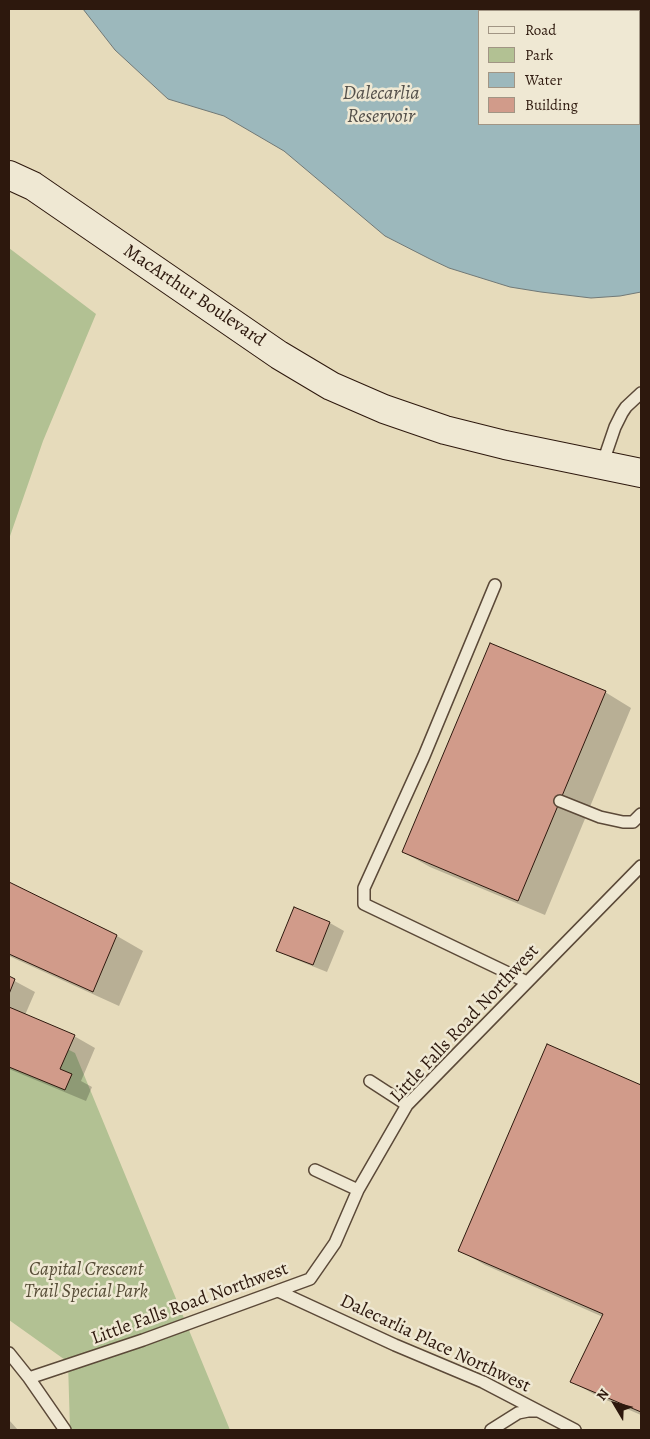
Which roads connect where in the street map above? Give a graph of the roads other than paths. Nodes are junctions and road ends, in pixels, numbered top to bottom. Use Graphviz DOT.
graph roads {
  1 [pos="9,175"];
  2 [pos="641,393"];
  3 [pos="602,465"];
  4 [pos="641,473"];
  5 [pos="495,585"];
  6 [pos="560,801"];
  7 [pos="641,814"];
  8 [pos="641,866"];
  9 [pos="527,982"];
  10 [pos="370,1081"];
  11 [pos="407,1104"];
  12 [pos="315,1170"];
  13 [pos="358,1190"];
  14 [pos="278,1291"];
  15 [pos="9,1353"];
  16 [pos="29,1378"];
  17 [pos="539,1411"];
  18 [pos="64,1430"];
  19 [pos="491,1430"];
  20 [pos="575,1430"];
  1 -- 3 [label="main road, MacArthur Boulevard"];
  2 -- 3 [label="lane"];
  3 -- 4 [label="main road, MacArthur Boulevard"];
  5 -- 9 [label="lane"];
  6 -- 7 [label="lane"];
  8 -- 9 [label="lane, Little Falls Road Northwest"];
  9 -- 11 [label="lane, Little Falls Road Northwest"];
  10 -- 11 [label="lane"];
  11 -- 13 [label="lane, Little Falls Road Northwest"];
  12 -- 13 [label="lane"];
  13 -- 14 [label="lane, Little Falls Road Northwest"];
  14 -- 16 [label="lane, Little Falls Road Northwest"];
  14 -- 17 [label="lane, Dalecarlia Place Northwest"];
  15 -- 16 [label="lane"];
  16 -- 18 [label="lane"];
  17 -- 19 [label="lane"];
  17 -- 20 [label="lane, Dalecarlia Place Northwest"];
}
